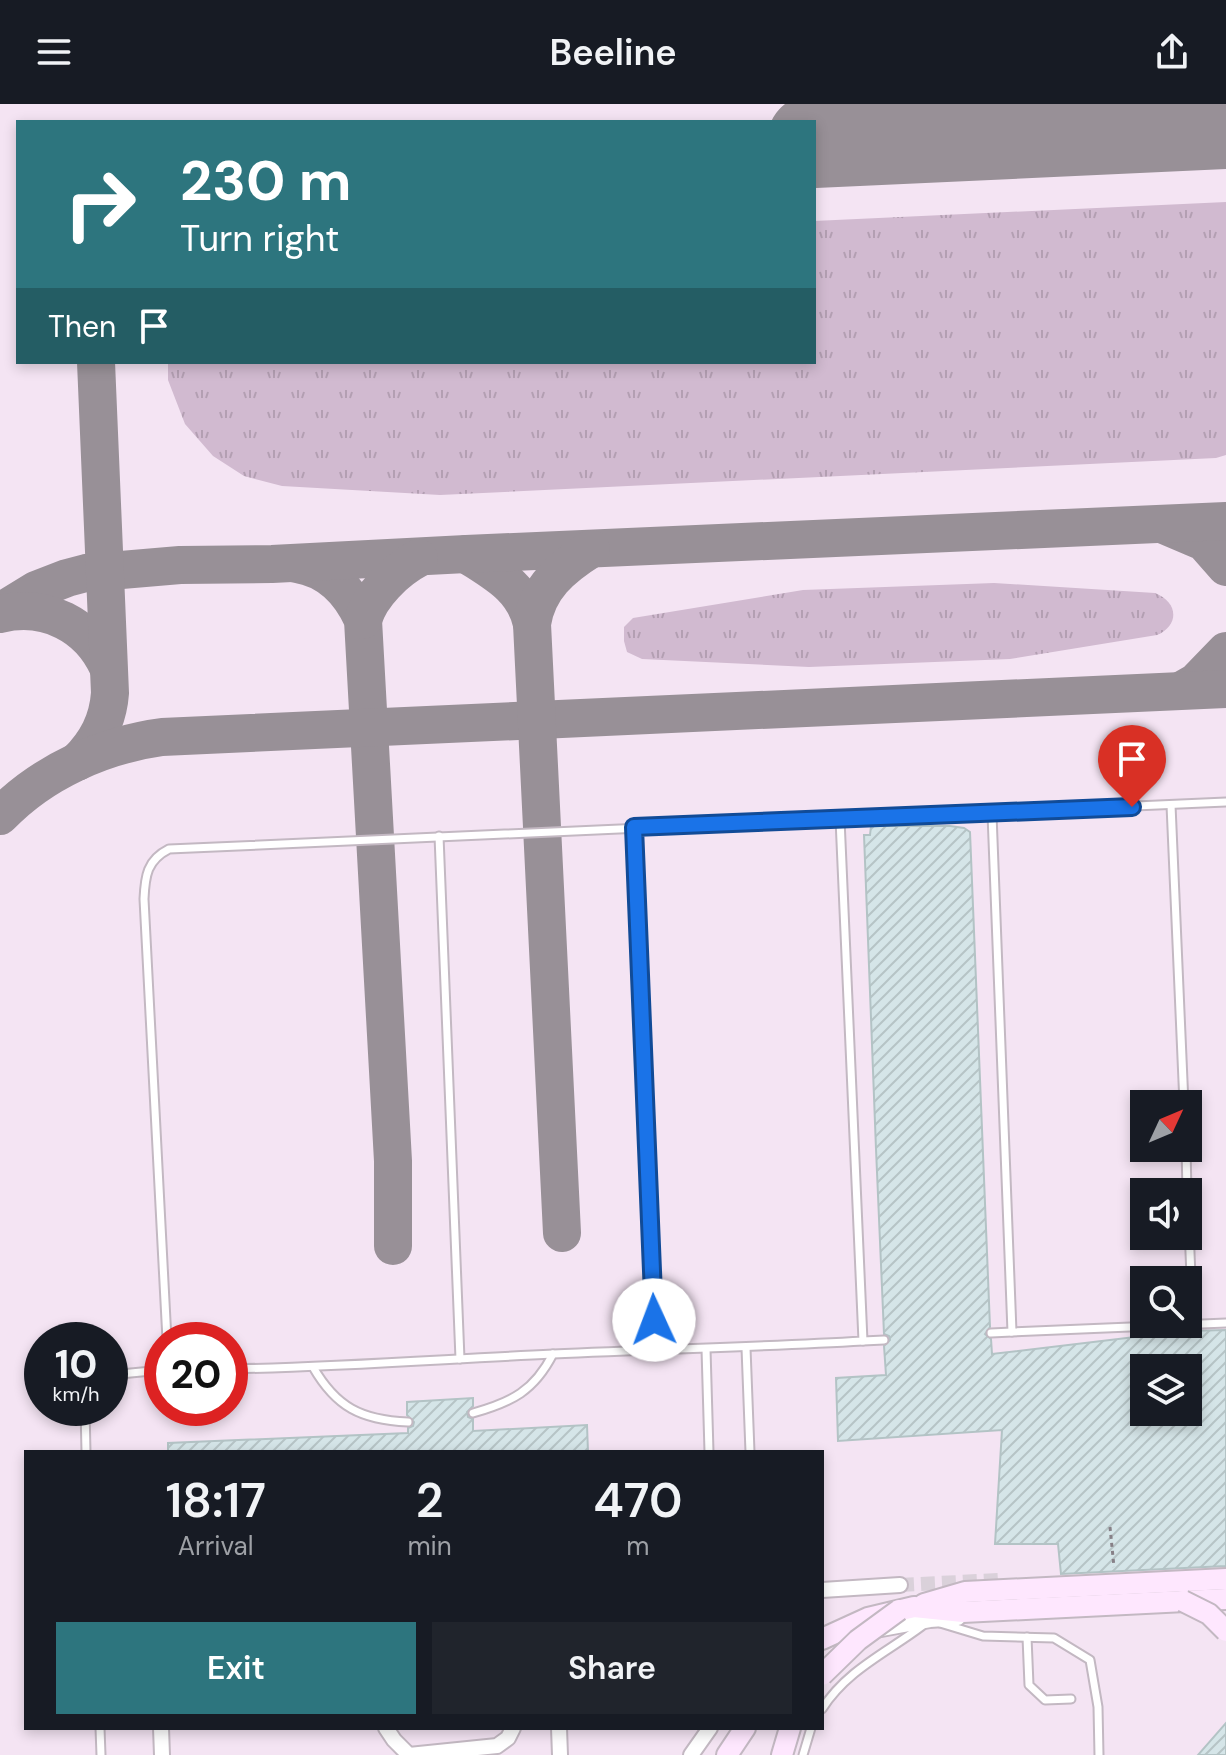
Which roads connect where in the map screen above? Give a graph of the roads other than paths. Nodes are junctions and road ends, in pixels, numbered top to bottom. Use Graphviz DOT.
graph roads {
  1 [pos="1226,802"];
  2 [pos="1171,805"];
  3 [pos="992,814"];
  4 [pos="840,819"];
  5 [pos="634,827"];
  6 [pos="439,836"];
  7 [pos="1183,1090"];
  8 [pos="166,1322"];
  9 [pos="1226,1323"];
  10 [pos="1202,1324"];
  11 [pos="1130,1327"];
  12 [pos="1012,1332"];
  13 [pos="991,1333"];
  14 [pos="884,1340"];
  15 [pos="863,1341"];
  16 [pos="746,1348"];
  17 [pos="706,1349"];
  18 [pos="656,1350"];
  19 [pos="553,1354"];
  20 [pos="460,1359"];
  21 [pos="313,1367"];
  22 [pos="248,1369"];
  23 [pos="473,1413"];
  24 [pos="408,1422"];
  25 [pos="85,1426"];
  26 [pos="86,1450"];
  27 [pos="709,1450"];
  28 [pos="750,1450"];
  29 [pos="1226,1579"];
  30 [pos="900,1585"];
  31 [pos="824,1590"];
  32 [pos="1183,1601"];
  33 [pos="1226,1601"];
  34 [pos="914,1612"];
  35 [pos="1226,1631"];
  36 [pos="1027,1637"];
  37 [pos="824,1638"];
  38 [pos="824,1638"];
  39 [pos="824,1673"];
  40 [pos="1071,1699"];
  41 [pos="824,1707"];
  42 [pos="100,1730"];
  43 [pos="161,1730"];
  44 [pos="387,1730"];
  45 [pos="512,1730"];
  46 [pos="559,1730"];
  47 [pos="709,1730"];
  48 [pos="744,1730"];
  49 [pos="789,1730"];
  50 [pos="810,1730"];
  51 [pos="454,1753"];
  52 [pos="101,1755"];
  53 [pos="162,1755"];
  54 [pos="560,1755"];
  55 [pos="691,1755"];
  56 [pos="727,1755"];
  57 [pos="782,1755"];
  58 [pos="803,1755"];
  59 [pos="1099,1755"];
  1 -- 2 [label="lane"];
  2 -- 3 [label="lane"];
  2 -- 7 [label="lane"];
  3 -- 4 [label="lane"];
  3 -- 12 [label="lane"];
  4 -- 5 [label="lane"];
  4 -- 15 [label="lane"];
  5 -- 6 [label="lane"];
  5 -- 18 [label="lane"];
  6 -- 8 [label="lane"];
  6 -- 20 [label="lane"];
  9 -- 10 [label="lane"];
  11 -- 12 [label="lane"];
  12 -- 13 [label="lane"];
  14 -- 15 [label="lane"];
  15 -- 16 [label="lane"];
  16 -- 17 [label="lane"];
  16 -- 28 [label="lane"];
  17 -- 18 [label="lane"];
  17 -- 27 [label="lane"];
  18 -- 19 [label="lane"];
  19 -- 20 [label="lane"];
  19 -- 23 [label="lane"];
  20 -- 21 [label="lane"];
  21 -- 22 [label="lane"];
  21 -- 24 [label="lane"];
  25 -- 26 [label="lane"];
  29 -- 34 [label="main road"];
  30 -- 31 [label="street"];
  32 -- 33 [label="main road"];
  32 -- 34 [label="main road"];
  32 -- 35 [label="main road, bridge"];
  33 -- 34 [label="street"];
  34 -- 36 [label="lane"];
  34 -- 37 [label="main road"];
  34 -- 38 [label="street"];
  34 -- 39 [label="main road, bridge"];
  34 -- 41 [label="lane"];
  36 -- 40 [label="lane"];
  36 -- 59 [label="lane"];
  42 -- 52 [label="lane"];
  43 -- 53 [label="street"];
  44 -- 51 [label="street"];
  45 -- 51 [label="street"];
  46 -- 54 [label="street"];
  47 -- 55 [label="street"];
  48 -- 56 [label="main road"];
  49 -- 57 [label="main road"];
  50 -- 58 [label="lane"];
}
